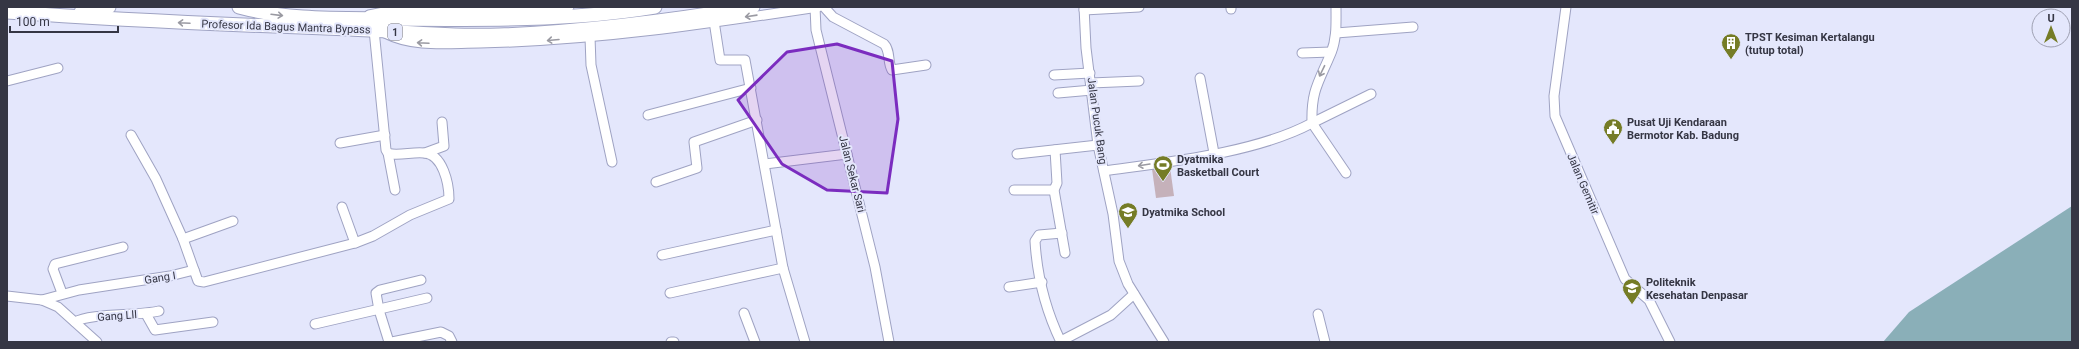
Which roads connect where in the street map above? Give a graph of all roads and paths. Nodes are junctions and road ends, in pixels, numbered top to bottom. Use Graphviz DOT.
graph roads {
  1 [pos="109,7"];
  2 [pos="239,7"];
  3 [pos="569,7"];
  4 [pos="655,7"];
  5 [pos="753,7"];
  6 [pos="816,7"];
  7 [pos="824,7"];
  8 [pos="1139,7"];
  9 [pos="1336,7"];
  10 [pos="1566,7"];
  11 [pos="1084,9"];
  12 [pos="7,12"];
  13 [pos="35,14"];
  14 [pos="363,18"];
  15 [pos="714,21"];
  16 [pos="1413,27"];
  17 [pos="379,31"];
  18 [pos="1336,33"];
  19 [pos="590,37"];
  20 [pos="1331,52"];
  21 [pos="1302,53"];
  22 [pos="926,65"];
  23 [pos="58,68"];
  24 [pos="1090,73"];
  25 [pos="1054,75"];
  26 [pos="1200,78"];
  27 [pos="7,81"];
  28 [pos="1139,81"];
  29 [pos="1092,87"];
  30 [pos="751,88"];
  31 [pos="1058,93"];
  32 [pos="1371,94"];
  33 [pos="648,115"];
  34 [pos="756,120"];
  35 [pos="442,122"];
  36 [pos="1312,124"];
  37 [pos="131,135"];
  38 [pos="385,135"];
  39 [pos="340,143"];
  40 [pos="1098,145"];
  41 [pos="1055,150"];
  42 [pos="388,153"];
  43 [pos="425,153"];
  44 [pos="1214,153"];
  45 [pos="847,154"];
  46 [pos="1017,154"];
  47 [pos="612,162"];
  48 [pos="765,164"];
  49 [pos="1104,171"];
  50 [pos="1346,173"];
  51 [pos="656,182"];
  52 [pos="395,190"];
  53 [pos="1014,190"];
  54 [pos="1054,190"];
  55 [pos="342,207"];
  56 [pos="233,221"];
  57 [pos="776,230"];
  58 [pos="1062,233"];
  59 [pos="184,239"];
  60 [pos="355,243"];
  61 [pos="123,247"];
  62 [pos="1065,253"];
  63 [pos="662,255"];
  64 [pos="783,268"];
  65 [pos="194,270"];
  66 [pos="422,280"];
  67 [pos="1042,282"];
  68 [pos="1009,287"];
  69 [pos="62,293"];
  70 [pos="670,293"];
  71 [pos="1134,294"];
  72 [pos="7,296"];
  73 [pos="427,298"];
  74 [pos="42,300"];
  75 [pos="379,310"];
  76 [pos="159,311"];
  77 [pos="744,313"];
  78 [pos="146,314"];
  79 [pos="1318,314"];
  80 [pos="75,322"];
  81 [pos="213,322"];
  82 [pos="315,324"];
  83 [pos="1061,341"];
  84 [pos="97,342"];
  85 [pos="391,342"];
  86 [pos="452,342"];
  87 [pos="755,342"];
  88 [pos="804,342"];
  89 [pos="889,342"];
  90 [pos="1164,342"];
  91 [pos="1325,342"];
  92 [pos="1670,342"];
  1 -- 13 [label="highway"];
  2 -- 14 [label="highway, Profesor Ida Bagus Mantra Bypass / 1, one-way"];
  3 -- 14 [label="street"];
  4 -- 14 [label="highway, Profesor Ida Bagus Mantra Bypass / 1"];
  5 -- 17 [label="highway, Profesor Ida Bagus Mantra Bypass / 1"];
  6 -- 15 [label="street, one-way"];
  6 -- 45 [label="street, Jalan Sekar Sari"];
  7 -- 22 [label="street"];
  8 -- 11 [label="street"];
  9 -- 18 [label="street"];
  10 -- 92 [label="street, Jalan Gemitir"];
  11 -- 24 [label="street, Jalan Pucuk Bang"];
  12 -- 13 [label="highway"];
  17 -- 13 [label="highway, Profesor Ida Bagus Mantra Bypass / 1, one-way"];
  14 -- 17 [label="highway"];
  15 -- 19 [label="street"];
  15 -- 30 [label="street"];
  16 -- 18 [label="street"];
  19 -- 17 [label="street, one-way"];
  17 -- 38 [label="street"];
  18 -- 20 [label="street"];
  19 -- 47 [label="street"];
  20 -- 21 [label="street"];
  20 -- 36 [label="street, one-way"];
  23 -- 27 [label="street"];
  24 -- 25 [label="street"];
  24 -- 29 [label="street, Jalan Pucuk Bang"];
  26 -- 44 [label="street"];
  28 -- 29 [label="street"];
  29 -- 31 [label="street"];
  29 -- 40 [label="street, Jalan Pucuk Bang"];
  30 -- 33 [label="street"];
  30 -- 34 [label="street"];
  32 -- 36 [label="street"];
  34 -- 48 [label="street"];
  34 -- 51 [label="street"];
  35 -- 43 [label="street"];
  36 -- 44 [label="street"];
  36 -- 50 [label="street"];
  37 -- 59 [label="street"];
  38 -- 39 [label="street"];
  38 -- 42 [label="street"];
  40 -- 41 [label="street"];
  40 -- 49 [label="street, Jalan Pucuk Bang"];
  41 -- 46 [label="street"];
  41 -- 54 [label="street"];
  42 -- 43 [label="street"];
  42 -- 52 [label="street"];
  43 -- 60 [label="street"];
  44 -- 49 [label="street, one-way"];
  45 -- 48 [label="street"];
  45 -- 89 [label="street, Jalan Sekar Sari"];
  48 -- 57 [label="street"];
  49 -- 71 [label="street, Jalan Pucuk Bang"];
  53 -- 54 [label="street"];
  54 -- 58 [label="street"];
  55 -- 60 [label="street"];
  56 -- 59 [label="street"];
  57 -- 63 [label="street"];
  57 -- 64 [label="street"];
  58 -- 62 [label="street"];
  58 -- 67 [label="street"];
  59 -- 65 [label="street"];
  60 -- 65 [label="street"];
  61 -- 69 [label="street"];
  64 -- 70 [label="street"];
  64 -- 88 [label="street"];
  65 -- 69 [label="street, Gang I"];
  66 -- 75 [label="street"];
  67 -- 68 [label="street"];
  67 -- 83 [label="street"];
  69 -- 74 [label="street, Gang I"];
  71 -- 83 [label="street"];
  71 -- 90 [label="street, Jalan Pucuk Bang"];
  72 -- 74 [label="street"];
  73 -- 75 [label="street"];
  74 -- 80 [label="street"];
  75 -- 82 [label="street"];
  75 -- 85 [label="street"];
  76 -- 78 [label="street, Gang Lll"];
  77 -- 87 [label="street"];
  78 -- 80 [label="street, Gang Lll"];
  78 -- 81 [label="street"];
  79 -- 91 [label="street"];
  80 -- 84 [label="street"];
  85 -- 86 [label="street"];
}
